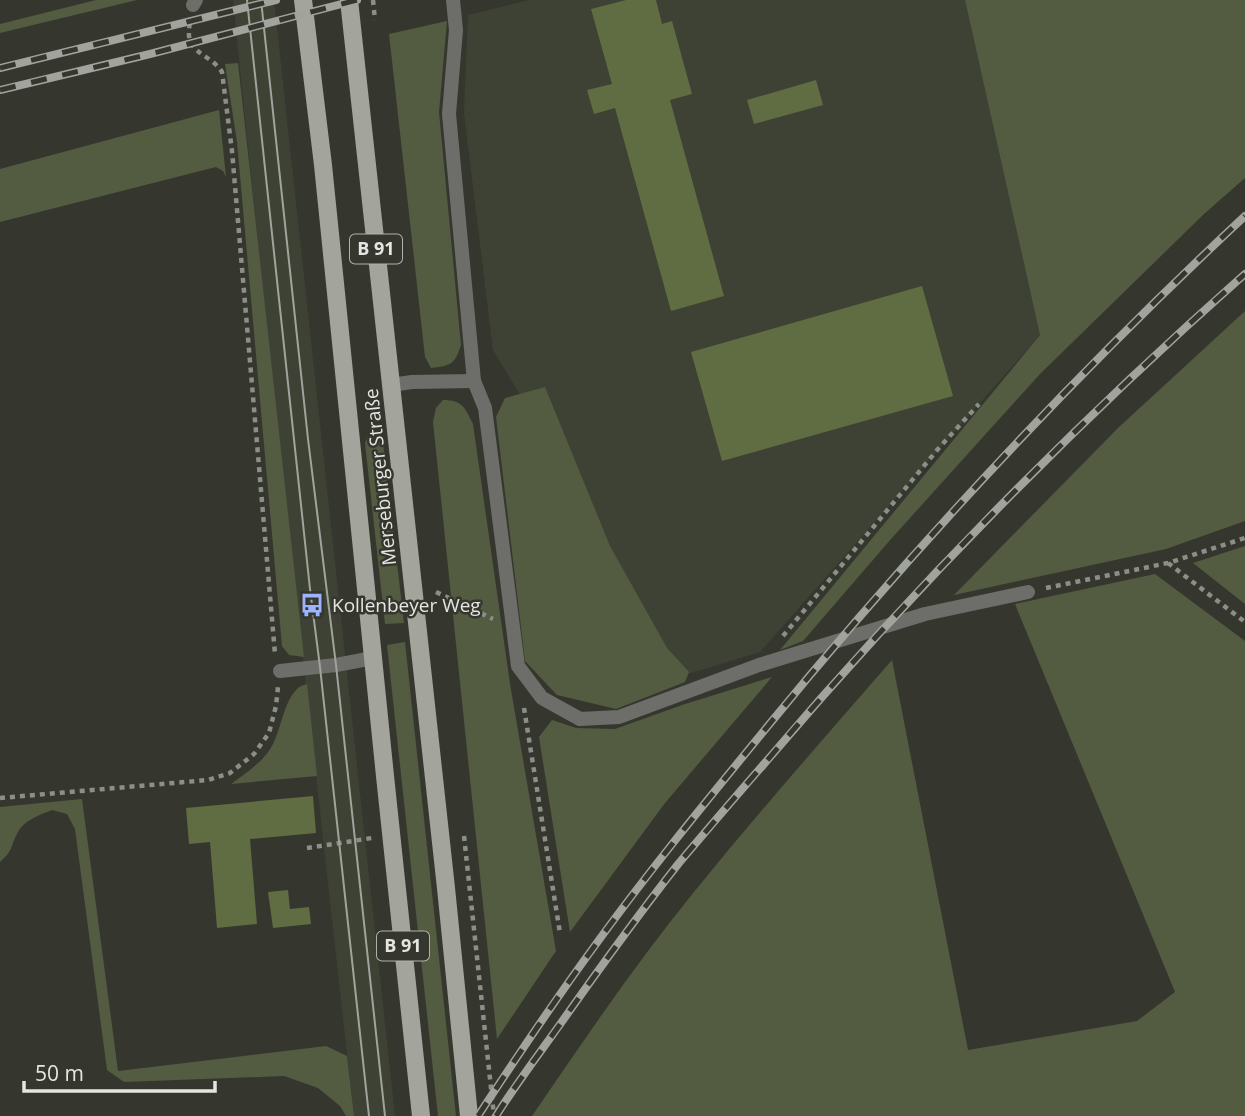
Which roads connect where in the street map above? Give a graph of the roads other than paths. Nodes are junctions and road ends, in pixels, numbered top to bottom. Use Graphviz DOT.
graph roads {
  1 [pos="303,0"];
  2 [pos="349,0"];
  3 [pos="453,0"];
  4 [pos="474,382"];
  5 [pos="391,385"];
  6 [pos="1028,592"];
  7 [pos="373,658"];
  8 [pos="280,671"];
  9 [pos="421,1116"];
  10 [pos="469,1116"];
  1 -- 7 [label="main road, Merseburger Straße / B 91"];
  2 -- 5 [label="main road, Merseburger Straße / B 91"];
  3 -- 4 [label="lane"];
  4 -- 5 [label="lane"];
  4 -- 6 [label="lane"];
  5 -- 10 [label="main road, Merseburger Straße / B 91"];
  7 -- 8 [label="lane"];
  7 -- 9 [label="main road, Merseburger Straße / B 91"];
}
